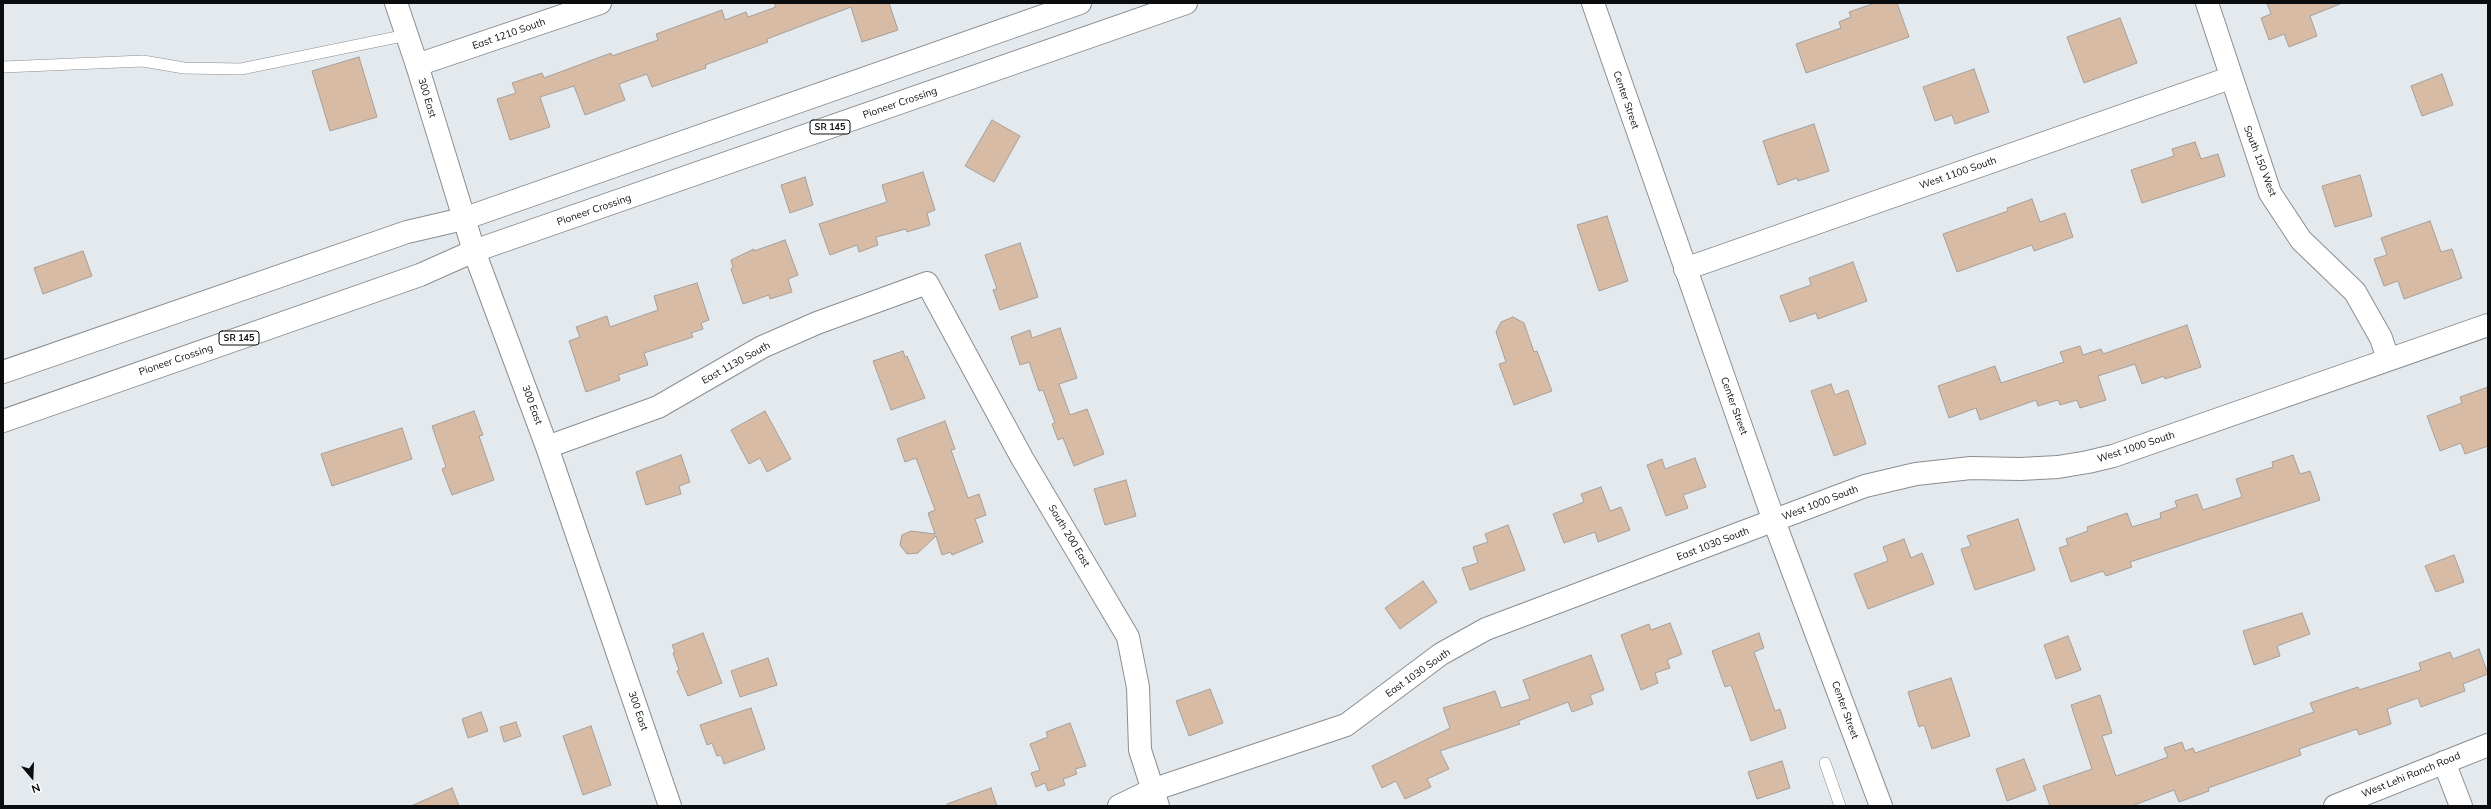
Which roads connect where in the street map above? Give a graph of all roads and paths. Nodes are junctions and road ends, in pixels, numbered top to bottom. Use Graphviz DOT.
graph roads {
  1 [pos="396,3"];
  2 [pos="600,3"];
  3 [pos="1080,3"];
  4 [pos="1186,3"];
  5 [pos="1593,3"];
  6 [pos="2207,3"];
  7 [pos="407,35"];
  8 [pos="418,65"];
  9 [pos="3,67"];
  10 [pos="2230,78"];
  11 [pos="463,218"];
  12 [pos="474,251"];
  13 [pos="1685,268"];
  14 [pos="926,283"];
  15 [pos="2488,325"];
  16 [pos="2388,359"];
  17 [pos="3,372"];
  18 [pos="3,420"];
  19 [pos="547,447"];
  20 [pos="1774,520"];
  21 [pos="2488,745"];
  22 [pos="2444,762"];
  23 [pos="1824,764"];
  24 [pos="1155,798"];
  25 [pos="670,806"];
  26 [pos="1119,806"];
  27 [pos="1840,806"];
  28 [pos="1881,806"];
  29 [pos="2335,806"];
  30 [pos="2461,806"];
  1 -- 7 [label="main road, 300 East"];
  2 -- 8 [label="main road, East 1210 South"];
  3 -- 11 [label="main road"];
  4 -- 12 [label="main road, Pioneer Crossing / SR 145"];
  5 -- 13 [label="main road, Center Street"];
  6 -- 10 [label="main road, South 150 West"];
  7 -- 8 [label="main road, 300 East"];
  7 -- 9 [label="lane"];
  8 -- 11 [label="main road, 300 East"];
  10 -- 13 [label="main road, West 1100 South"];
  10 -- 16 [label="main road, South 150 West"];
  11 -- 12 [label="main road, 300 East"];
  11 -- 17 [label="main road"];
  12 -- 18 [label="main road, Pioneer Crossing / SR 145"];
  12 -- 19 [label="main road, 300 East"];
  13 -- 20 [label="main road, Center Street"];
  14 -- 19 [label="main road, East 1130 South"];
  14 -- 24 [label="main road, South 200 East"];
  15 -- 16 [label="main road, West 1000 South"];
  16 -- 20 [label="main road, West 1000 South"];
  19 -- 25 [label="main road, 300 East"];
  20 -- 24 [label="main road, East 1030 South"];
  20 -- 28 [label="main road, Center Street"];
  21 -- 22 [label="main road, West Lehi Ranch Road"];
  22 -- 29 [label="main road, West Lehi Ranch Road"];
  22 -- 30 [label="main road"];
  23 -- 27 [label="lane"];
  24 -- 26 [label="main road, East 1030 South"];
}
